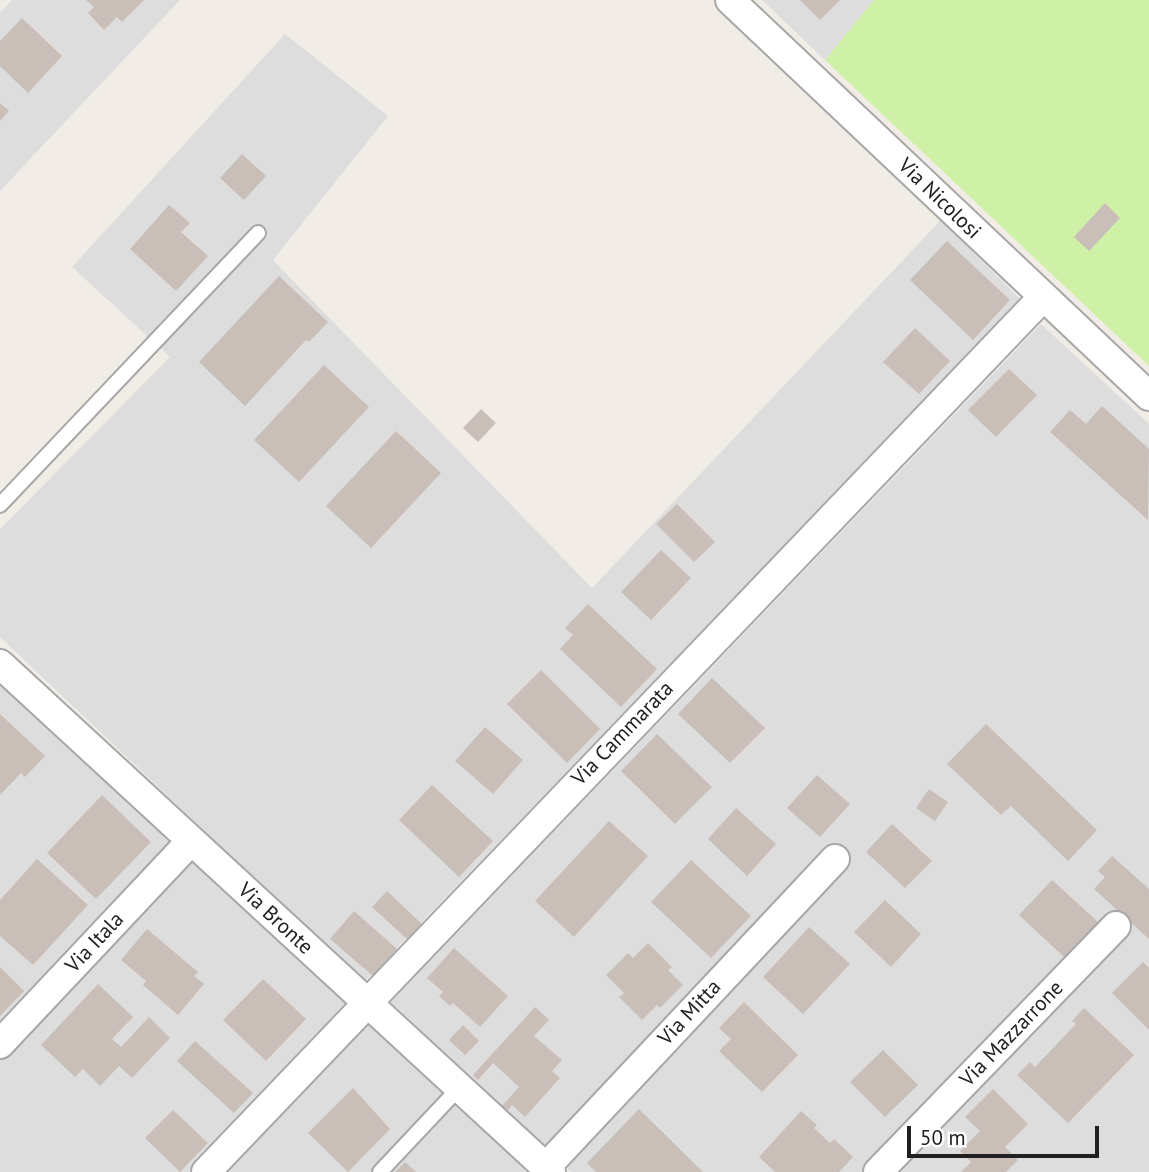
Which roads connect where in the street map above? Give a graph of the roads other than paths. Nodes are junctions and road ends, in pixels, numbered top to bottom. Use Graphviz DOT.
graph roads {
  1 [pos="730,0"];
  2 [pos="258,233"];
  3 [pos="1043,297"];
  4 [pos="1149,396"];
  5 [pos="0,505"];
  6 [pos="0,664"];
  7 [pos="191,841"];
  8 [pos="835,859"];
  9 [pos="1116,926"];
  10 [pos="366,1002"];
  11 [pos="0,1044"];
  12 [pos="459,1088"];
  13 [pos="548,1170"];
  14 [pos="206,1172"];
  15 [pos="380,1172"];
  16 [pos="878,1172"];
  1 -- 3 [label="street, Via Nicolosi"];
  2 -- 5 [label="lane"];
  3 -- 4 [label="street, Via Nicolosi"];
  3 -- 10 [label="street, Via Cammarata"];
  6 -- 7 [label="street, Via Bronte"];
  7 -- 10 [label="street, Via Bronte"];
  7 -- 11 [label="street, Via Itala"];
  8 -- 13 [label="street, Via Mitta"];
  9 -- 16 [label="street, Via Mazzarrone"];
  10 -- 12 [label="street, Via Bronte"];
  10 -- 14 [label="street, Via Cammarata"];
  12 -- 13 [label="street, Via Bronte"];
  12 -- 15 [label="lane"];
}
